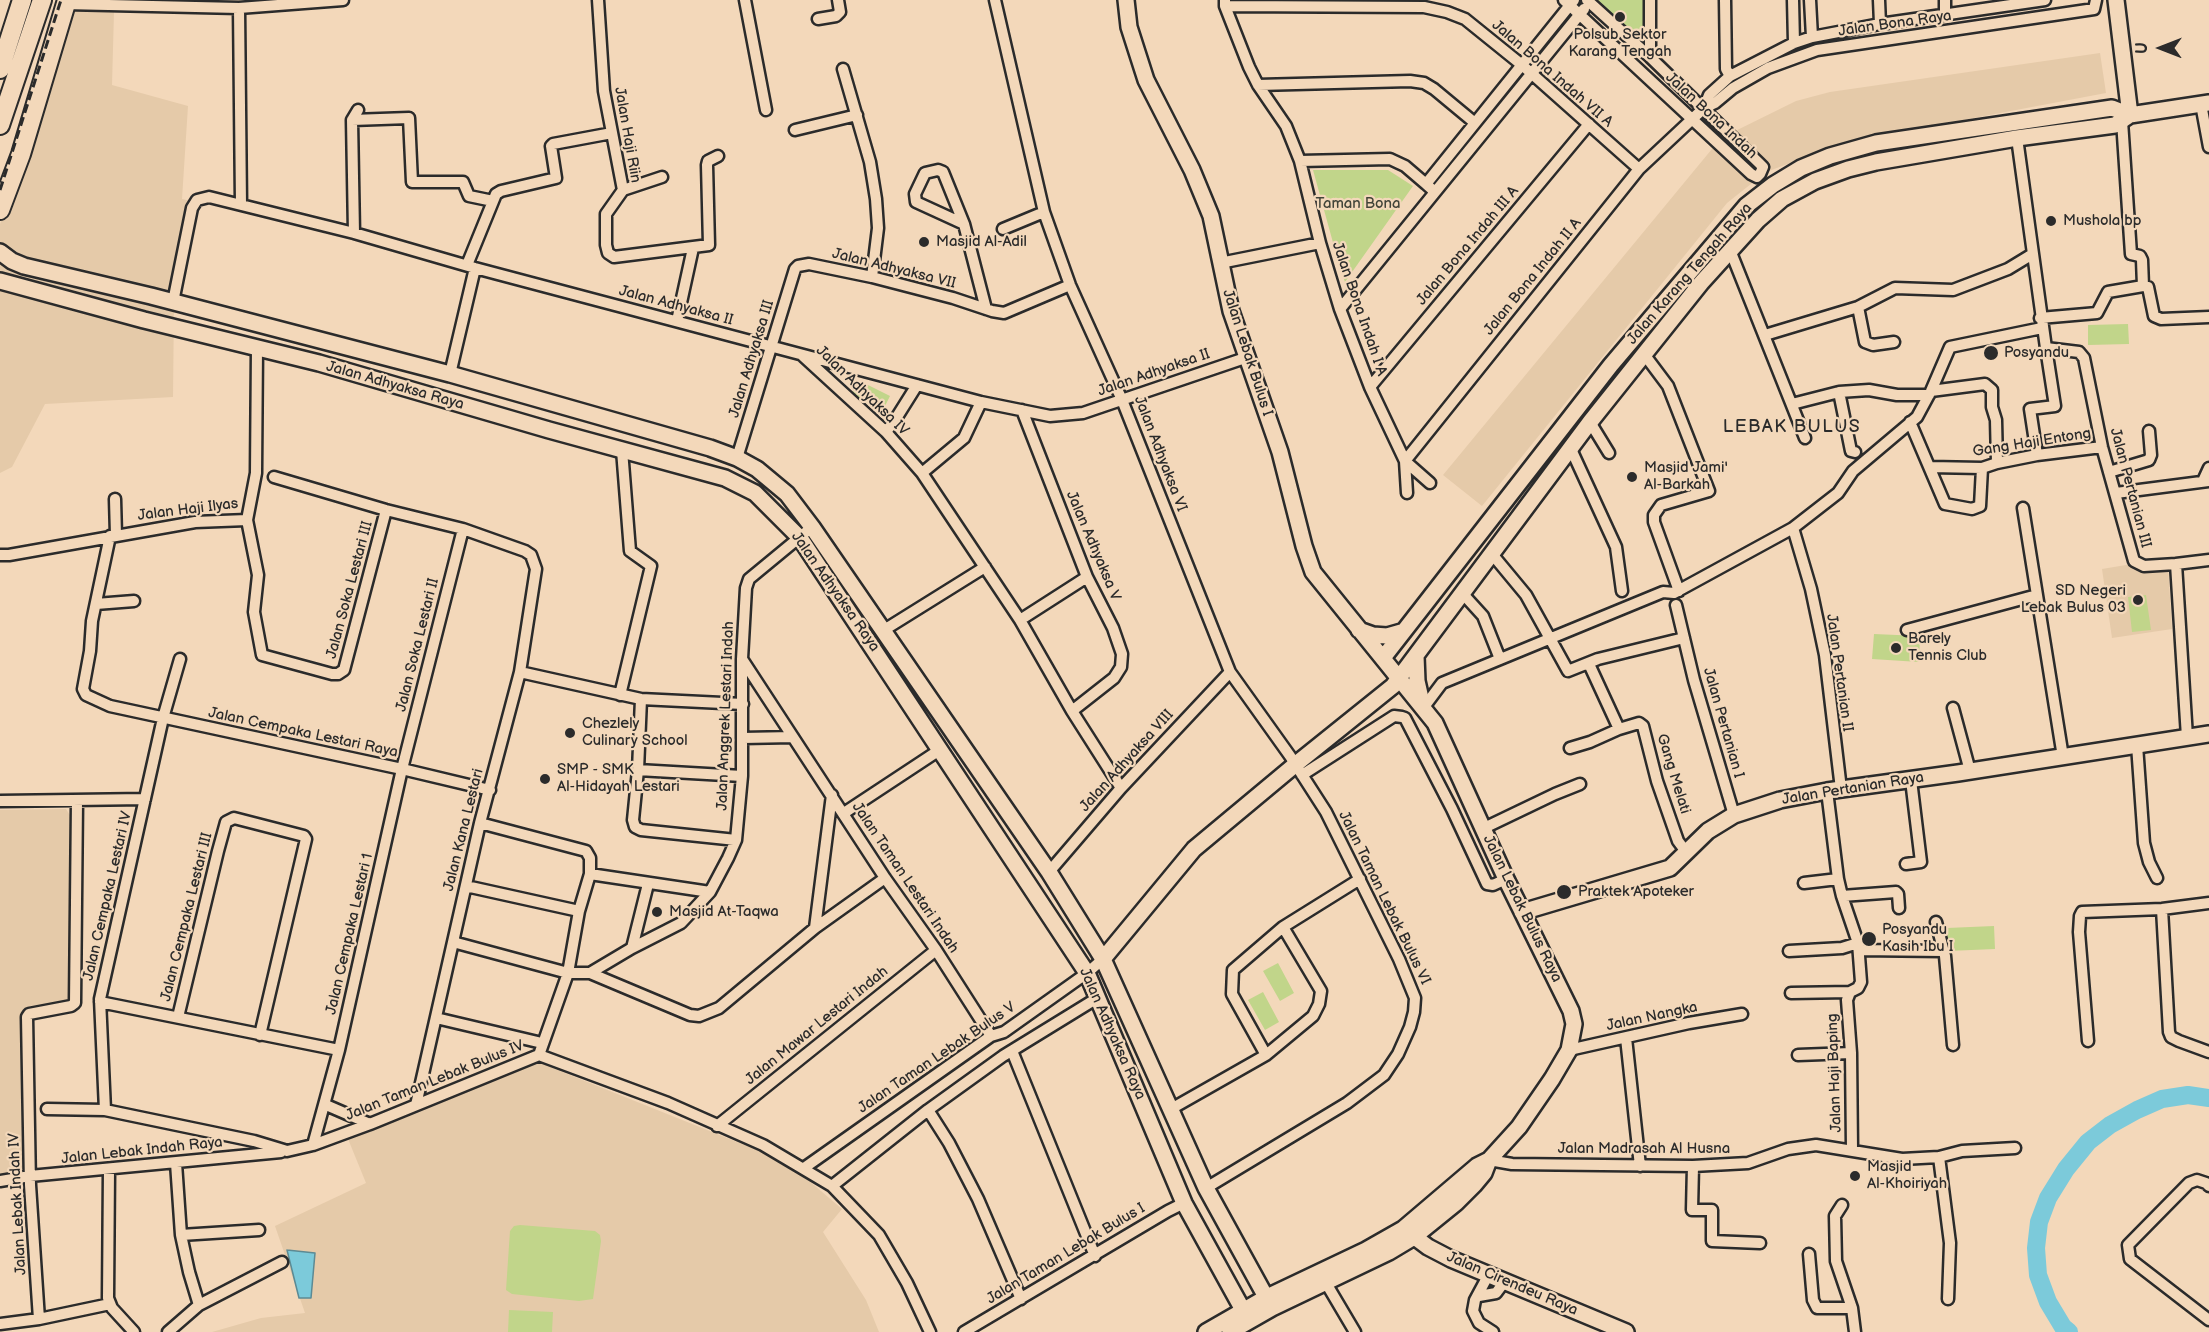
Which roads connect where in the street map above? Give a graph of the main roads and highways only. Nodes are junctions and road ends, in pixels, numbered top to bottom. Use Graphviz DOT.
graph roads {
  1 [pos="22,0"];
  2 [pos="42,0"];
  3 [pos="1126,0"];
  4 [pos="2116,0"];
  5 [pos="66,2"];
  6 [pos="0,69"];
  7 [pos="2127,97"];
  8 [pos="2205,103"];
  9 [pos="2084,112"];
  10 [pos="2067,115"];
  11 [pos="2126,118"];
  12 [pos="0,125"];
  13 [pos="2068,131"];
  14 [pos="0,210"];
  15 [pos="0,252"];
  16 [pos="0,280"];
  17 [pos="556,404"];
  18 [pos="549,430"];
  19 [pos="1359,630"];
  20 [pos="1401,632"];
  21 [pos="1416,656"];
  22 [pos="1383,658"];
  23 [pos="1399,678"];
  24 [pos="1411,692"];
  25 [pos="1386,693"];
  26 [pos="1423,706"];
  27 [pos="2209,734"];
  28 [pos="1522,912"];
  29 [pos="1103,959"];
  30 [pos="1408,1233"];
  31 [pos="1235,1295"];
  32 [pos="1266,1297"];
  33 [pos="1246,1316"];
  34 [pos="1206,1332"];
  35 [pos="1230,1332"];
  36 [pos="1626,1332"];
  1 -- 6 [label="highway"];
  2 -- 12 [label="highway"];
  3 -- 19 [label="main road, Jalan Lebak Bulus I"];
  4 -- 7 [label="main road"];
  5 -- 14 [label="highway"];
  7 -- 9 [label="main road"];
  7 -- 11 [label="main road"];
  8 -- 11 [label="main road, Jalan Karang Tengah Raya"];
  9 -- 10 [label="main road, Jalan Karang Tengah Raya"];
  9 -- 11 [label="main road, Jalan Karang Tengah Raya"];
  10 -- 13 [label="main road"];
  10 -- 20 [label="main road, Jalan Karang Tengah Raya"];
  11 -- 13 [label="main road, Jalan Karang Tengah Raya"];
  13 -- 21 [label="main road, Jalan Karang Tengah Raya"];
  15 -- 17 [label="main road, Jalan Adhyaksa Raya"];
  16 -- 18 [label="main road, Jalan Adhyaksa Raya"];
  17 -- 18 [label="main road"];
  17 -- 29 [label="main road, Jalan Adhyaksa Raya"];
  18 -- 31 [label="main road, Jalan Adhyaksa Raya"];
  19 -- 20 [label="main road"];
  19 -- 22 [label="main road, Jalan Lebak Bulus I"];
  20 -- 22 [label="main road, Jalan Karang Tengah Raya"];
  21 -- 23 [label="main road, Jalan Karang Tengah Raya"];
  21 -- 26 [label="main road"];
  22 -- 23 [label="main road, Jalan Lebak Bulus Raya"];
  23 -- 24 [label="main road, Jalan Lebak Bulus Raya"];
  23 -- 25 [label="main road, Jalan Adhyaksa Raya"];
  24 -- 25 [label="main road"];
  24 -- 26 [label="main road, Jalan Lebak Bulus Raya"];
  25 -- 29 [label="main road, Jalan Adhyaksa Raya"];
  26 -- 28 [label="main road, Jalan Lebak Bulus Raya"];
  27 -- 28 [label="main road, Jalan Pertanian Raya"];
  28 -- 30 [label="main road, Jalan Lebak Bulus Raya"];
  29 -- 32 [label="main road, Jalan Adhyaksa Raya"];
  30 -- 32 [label="main road, Jalan Lebak Bulus Raya"];
  30 -- 32 [label="main road, Jalan Lebak Bulus Raya"];
  30 -- 36 [label="main road, Jalan Cirendeu Raya"];
  31 -- 32 [label="main road"];
  31 -- 33 [label="main road, Jalan Adhyaksa Raya"];
  32 -- 33 [label="main road, Jalan Lebak Bulus Raya"];
  33 -- 34 [label="main road, Jalan Lebak Bulus Raya"];
  33 -- 35 [label="main road, Jalan Lebak Bulus Raya"];
}
